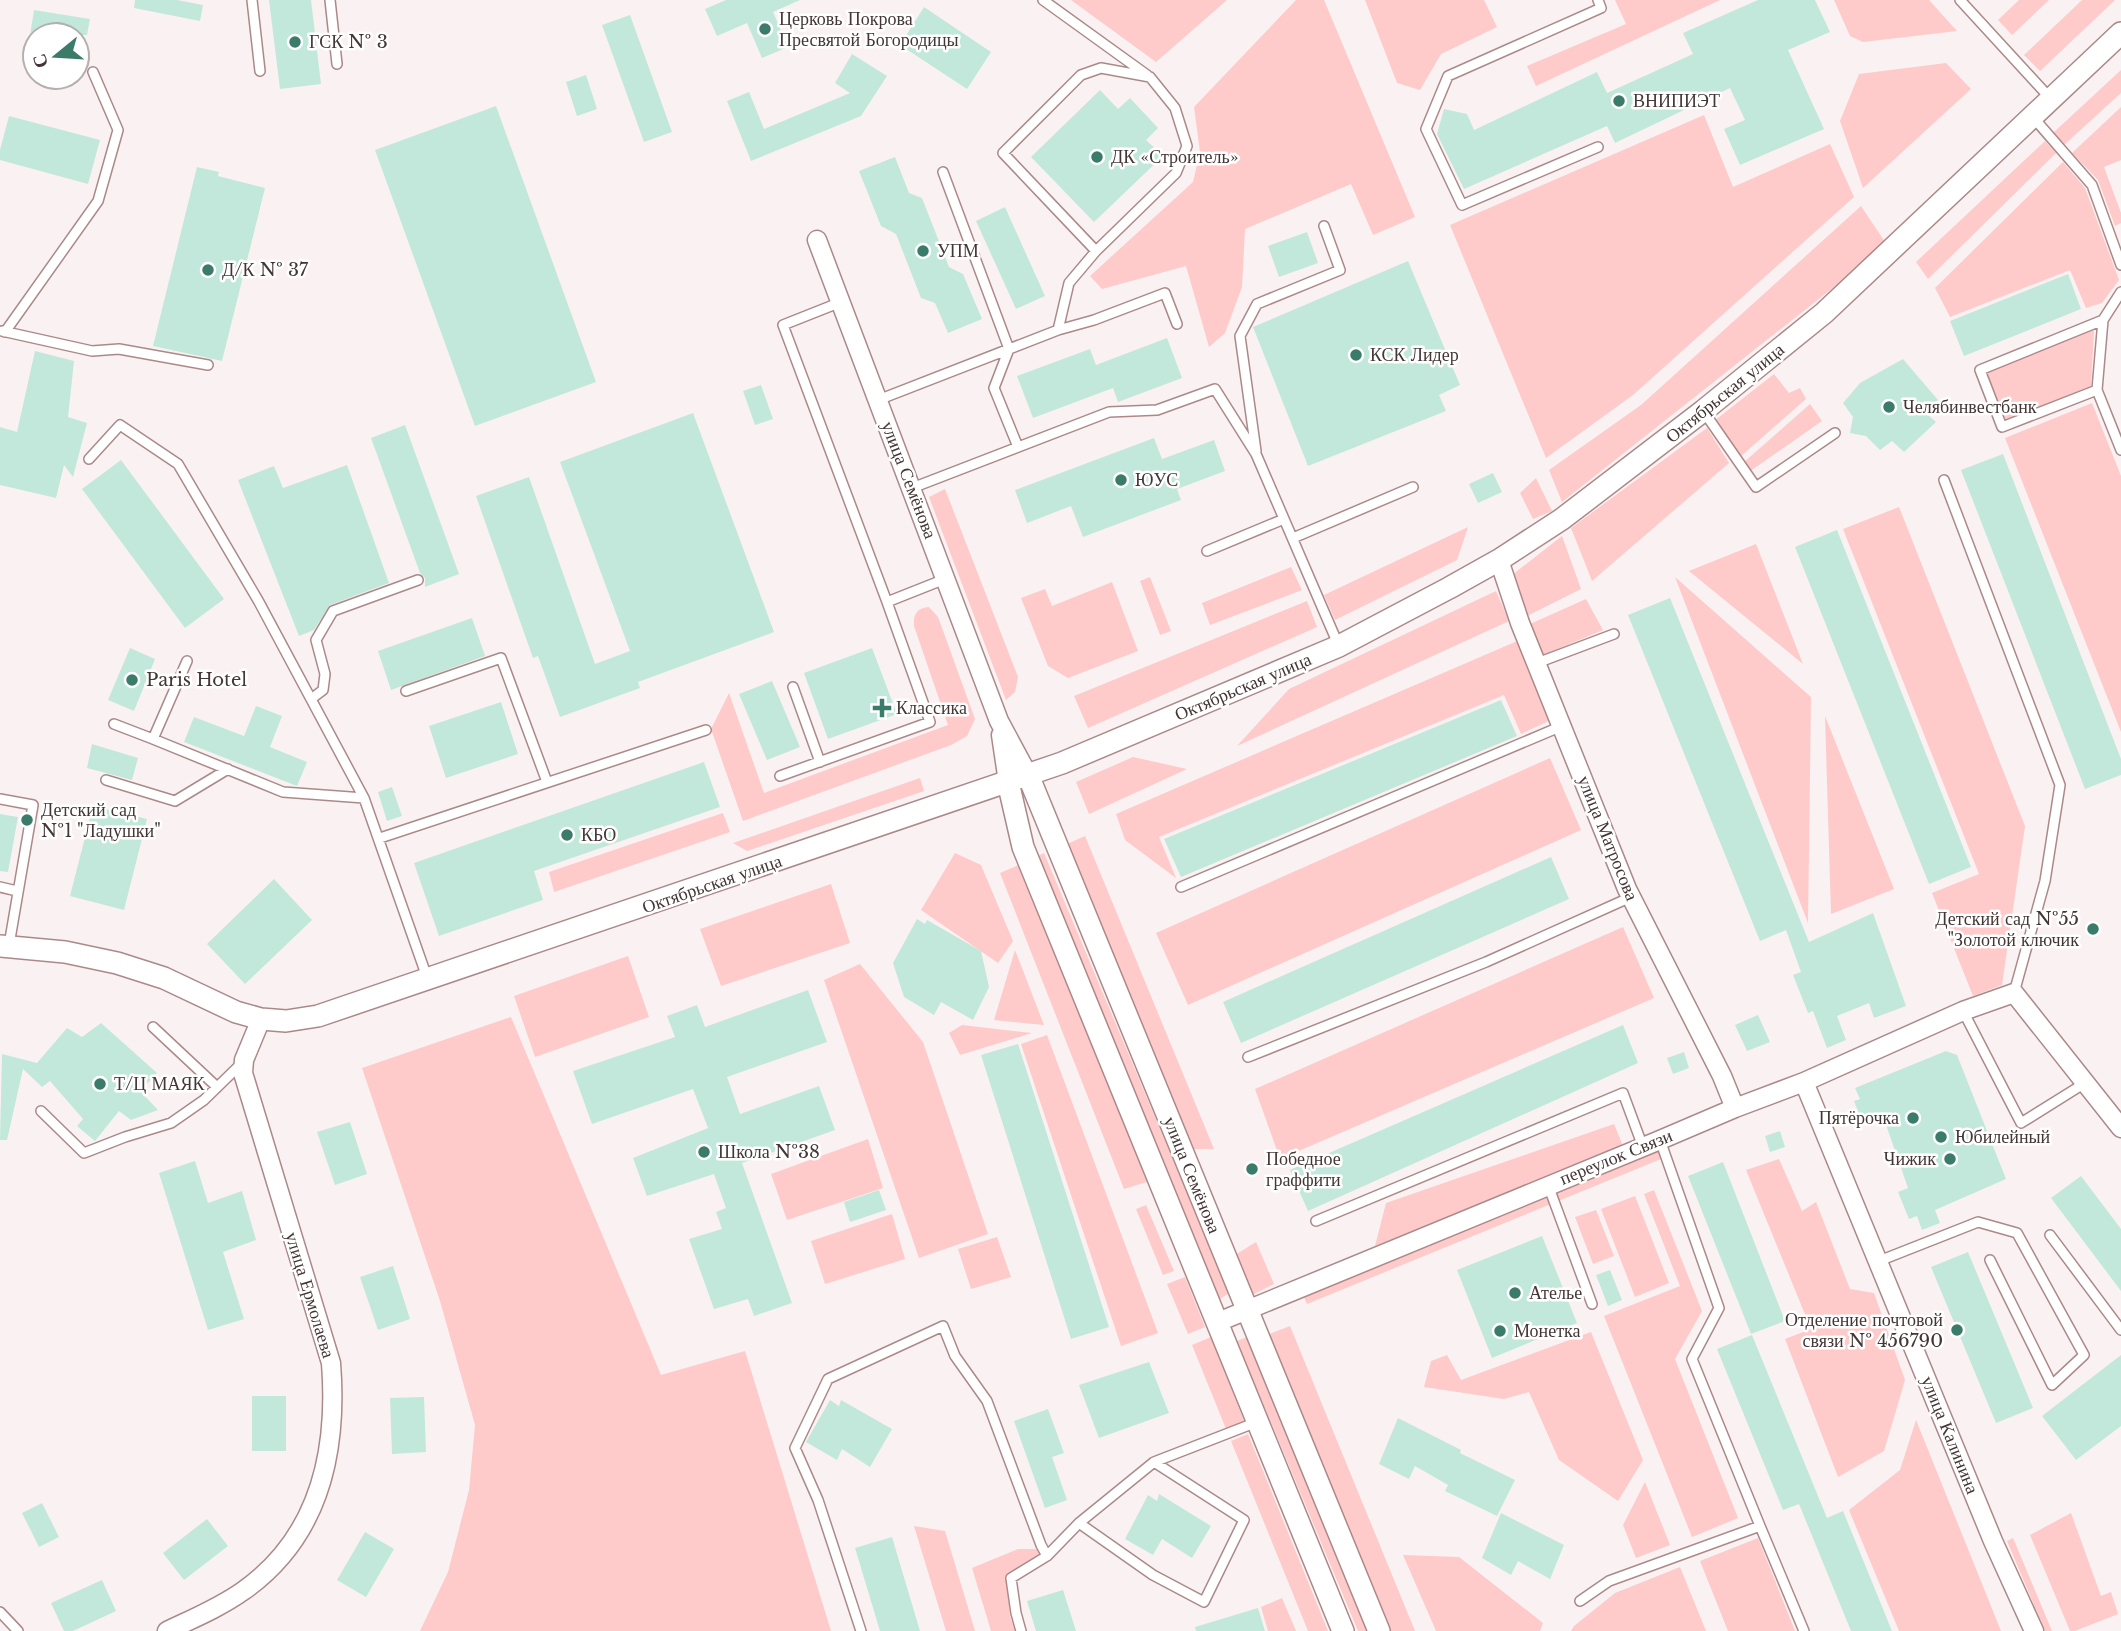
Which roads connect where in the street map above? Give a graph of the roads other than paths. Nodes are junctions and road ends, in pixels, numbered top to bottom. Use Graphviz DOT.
graph roads {
  1 [pos="252,0"];
  2 [pos="330,0"];
  3 [pos="1044,0"];
  4 [pos="1598,0"];
  5 [pos="1960,0"];
  6 [pos="2121,33"];
  7 [pos="337,64"];
  8 [pos="260,71"];
  9 [pos="93,72"];
  10 [pos="1150,78"];
  11 [pos="2050,98"];
  12 [pos="2031,115"];
  13 [pos="1598,147"];
  14 [pos="943,172"];
  15 [pos="1324,226"];
  16 [pos="2116,234"];
  17 [pos="817,240"];
  18 [pos="1096,251"];
  19 [pos="2121,265"];
  20 [pos="2121,292"];
  21 [pos="841,302"];
  22 [pos="2103,320"];
  23 [pos="1177,324"];
  24 [pos="1058,330"];
  25 [pos="2,331"];
  26 [pos="1009,349"];
  27 [pos="208,365"];
  28 [pos="2097,390"];
  29 [pos="878,400"];
  30 [pos="1703,411"];
  31 [pos="1835,433"];
  32 [pos="1018,447"];
  33 [pos="2121,450"];
  34 [pos="1256,454"];
  35 [pos="89,459"];
  36 [pos="1944,480"];
  37 [pos="1413,487"];
  38 [pos="912,488"];
  39 [pos="1284,519"];
  40 [pos="1293,538"];
  41 [pos="1206,551"];
  42 [pos="1499,561"];
  43 [pos="947,578"];
  44 [pos="418,580"];
  45 [pos="887,602"];
  46 [pos="1614,634"];
  47 [pos="1339,646"];
  48 [pos="187,661"];
  49 [pos="1537,663"];
  50 [pos="793,687"];
  51 [pos="406,691"];
  52 [pos="311,699"];
  53 [pos="114,724"];
  54 [pos="1562,726"];
  55 [pos="706,730"];
  56 [pos="153,739"];
  57 [pos="820,762"];
  58 [pos="228,769"];
  59 [pos="780,776"];
  60 [pos="1018,779"];
  61 [pos="106,780"];
  62 [pos="547,782"];
  63 [pos="364,798"];
  64 [pos="0,799"];
  65 [pos="380,838"];
  66 [pos="0,887"];
  67 [pos="1181,887"];
  68 [pos="18,891"];
  69 [pos="1631,897"];
  70 [pos="4,947"];
  71 [pos="428,980"];
  72 [pos="2014,993"];
  73 [pos="1963,1011"];
  74 [pos="261,1019"];
  75 [pos="153,1027"];
  76 [pos="1248,1058"];
  77 [pos="244,1060"];
  78 [pos="1804,1082"];
  79 [pos="2085,1082"];
  80 [pos="218,1087"];
  81 [pos="1735,1108"];
  82 [pos="41,1111"];
  83 [pos="2121,1128"];
  84 [pos="1652,1144"];
  85 [pos="1548,1185"];
  86 [pos="1317,1221"];
  87 [pos="2050,1236"];
  88 [pos="1990,1260"];
  89 [pos="1879,1261"];
  90 [pos="1592,1304"];
  91 [pos="1247,1309"];
  92 [pos="1218,1322"];
  93 [pos="2121,1330"];
  94 [pos="1258,1421"];
  95 [pos="1154,1462"];
  96 [pos="1079,1523"];
  97 [pos="1760,1525"];
  98 [pos="1047,1556"];
  99 [pos="1580,1601"];
  100 [pos="0,1612"];
  101 [pos="18,1631"];
  102 [pos="167,1631"];
  103 [pos="861,1631"];
  104 [pos="1021,1631"];
  105 [pos="1343,1631"];
  106 [pos="1379,1631"];
  107 [pos="1804,1631"];
  108 [pos="2034,1631"];
  1 -- 8 [label="lane"];
  2 -- 7 [label="lane"];
  3 -- 10 [label="lane"];
  4 -- 13 [label="lane"];
  5 -- 11 [label="lane"];
  6 -- 11 [label="street, Октябрьская улица"];
  9 -- 25 [label="lane"];
  10 -- 18 [label="lane"];
  10 -- 18 [label="lane"];
  11 -- 12 [label="street, Октябрьская улица"];
  12 -- 16 [label="lane"];
  12 -- 30 [label="street, Октябрьская улица"];
  14 -- 26 [label="lane"];
  15 -- 34 [label="lane"];
  16 -- 19 [label="lane"];
  17 -- 21 [label="street, улица Семёнова"];
  18 -- 24 [label="lane"];
  20 -- 22 [label="lane"];
  21 -- 29 [label="street, улица Семёнова"];
  21 -- 45 [label="lane"];
  22 -- 28 [label="lane"];
  22 -- 28 [label="lane"];
  23 -- 24 [label="lane"];
  24 -- 26 [label="lane"];
  25 -- 27 [label="lane"];
  26 -- 29 [label="lane"];
  26 -- 32 [label="lane"];
  28 -- 33 [label="lane"];
  29 -- 38 [label="street, улица Семёнова"];
  30 -- 31 [label="lane"];
  30 -- 42 [label="street, Октябрьская улица"];
  32 -- 34 [label="lane"];
  32 -- 38 [label="lane"];
  34 -- 39 [label="lane"];
  35 -- 52 [label="lane"];
  36 -- 72 [label="lane"];
  37 -- 40 [label="lane"];
  38 -- 43 [label="street, улица Семёнова"];
  39 -- 40 [label="lane"];
  39 -- 41 [label="lane"];
  40 -- 47 [label="lane"];
  42 -- 47 [label="street, Октябрьская улица"];
  42 -- 49 [label="street, улица Матросова"];
  43 -- 45 [label="lane"];
  43 -- 60 [label="street, улица Семёнова"];
  44 -- 52 [label="lane"];
  45 -- 57 [label="lane"];
  46 -- 49 [label="lane"];
  47 -- 60 [label="street, Октябрьская улица"];
  48 -- 56 [label="lane"];
  49 -- 54 [label="street, улица Матросова"];
  50 -- 57 [label="lane"];
  51 -- 62 [label="lane"];
  52 -- 63 [label="lane"];
  53 -- 56 [label="lane"];
  54 -- 67 [label="lane"];
  54 -- 69 [label="street, улица Матросова"];
  55 -- 62 [label="lane"];
  56 -- 58 [label="lane"];
  57 -- 59 [label="lane"];
  58 -- 61 [label="lane"];
  58 -- 63 [label="lane"];
  60 -- 71 [label="street, Октябрьская улица"];
  60 -- 91 [label="street, улица Семёнова"];
  60 -- 92 [label="street, улица Семёнова"];
  62 -- 65 [label="lane"];
  63 -- 65 [label="lane"];
  64 -- 68 [label="lane"];
  65 -- 71 [label="lane"];
  66 -- 68 [label="lane"];
  68 -- 70 [label="lane"];
  69 -- 76 [label="lane"];
  69 -- 81 [label="street, улица Матросова"];
  70 -- 74 [label="street, Октябрьская улица"];
  71 -- 74 [label="street, Октябрьская улица"];
  72 -- 73 [label="street, переулок Связи"];
  72 -- 79 [label="street"];
  73 -- 78 [label="street, переулок Связи"];
  73 -- 79 [label="lane"];
  74 -- 77 [label="street, улица Ермолаева"];
  75 -- 80 [label="lane"];
  77 -- 80 [label="lane"];
  77 -- 102 [label="street, улица Ермолаева"];
  78 -- 81 [label="street, переулок Связи"];
  78 -- 89 [label="street, улица Калинина"];
  79 -- 83 [label="street"];
  80 -- 82 [label="lane"];
  81 -- 84 [label="street, переулок Связи"];
  84 -- 85 [label="street, переулок Связи"];
  84 -- 86 [label="lane"];
  84 -- 97 [label="lane"];
  85 -- 90 [label="lane"];
  85 -- 91 [label="street, переулок Связи"];
  87 -- 93 [label="lane"];
  88 -- 89 [label="lane"];
  89 -- 108 [label="street, улица Калинина"];
  91 -- 92 [label="street, переулок Связи"];
  91 -- 106 [label="street, улица Семёнова"];
  92 -- 94 [label="street, улица Семёнова"];
  94 -- 95 [label="lane"];
  94 -- 105 [label="street, улица Семёнова"];
  95 -- 96 [label="lane"];
  95 -- 96 [label="lane"];
  96 -- 98 [label="lane"];
  97 -- 99 [label="lane"];
  97 -- 107 [label="lane"];
  98 -- 103 [label="lane"];
  98 -- 104 [label="lane"];
  100 -- 101 [label="lane"];
}
